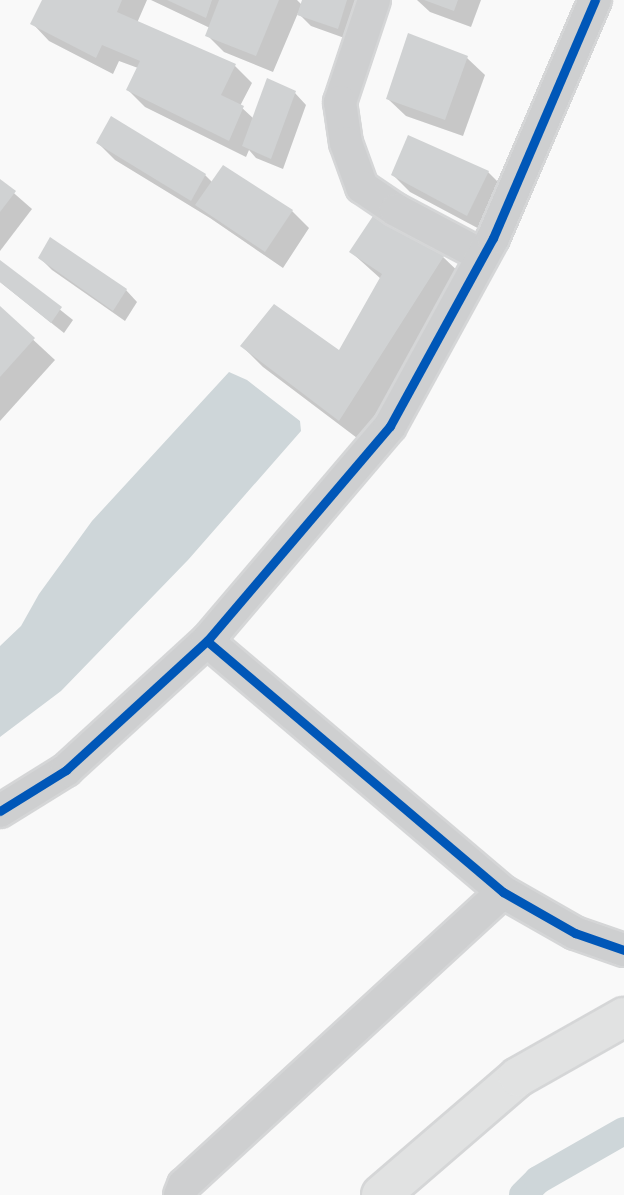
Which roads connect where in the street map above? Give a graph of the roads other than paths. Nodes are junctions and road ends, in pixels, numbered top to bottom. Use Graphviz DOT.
graph roads {
  1 [pos="374,0"];
  2 [pos="594,0"];
  3 [pos="483,256"];
  4 [pos="207,641"];
  5 [pos="0,811"];
  6 [pos="503,892"];
  7 [pos="624,950"];
  8 [pos="624,1017"];
  9 [pos="180,1195"];
  10 [pos="381,1195"];
  1 -- 3 [label="street"];
  2 -- 3 [label="street"];
  3 -- 4 [label="street"];
  4 -- 5 [label="street"];
  4 -- 6 [label="street"];
  6 -- 7 [label="street"];
  6 -- 9 [label="street"];
  8 -- 10 [label="main road"];
}
